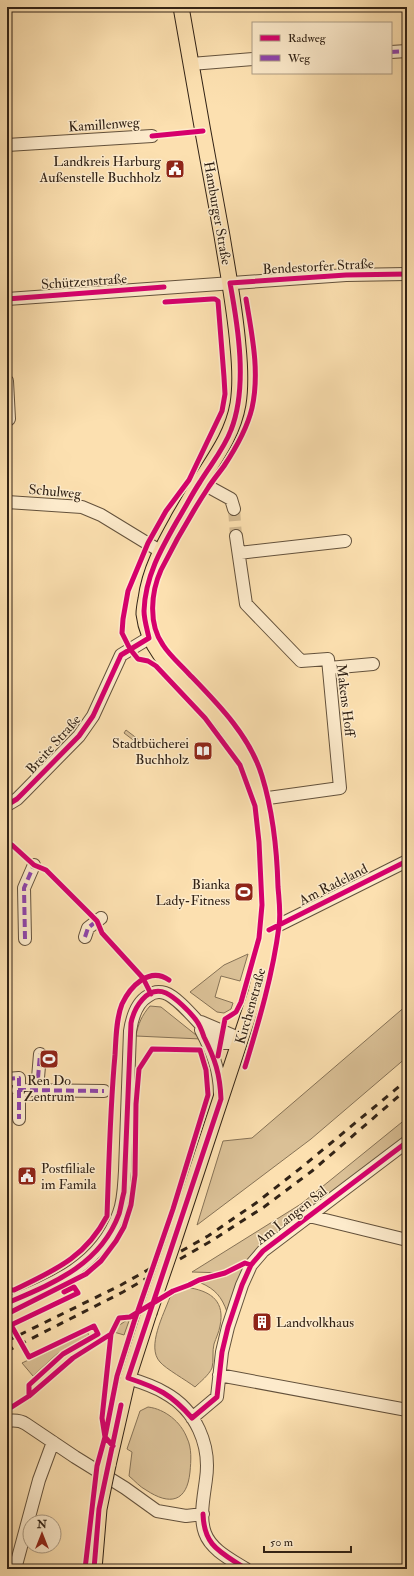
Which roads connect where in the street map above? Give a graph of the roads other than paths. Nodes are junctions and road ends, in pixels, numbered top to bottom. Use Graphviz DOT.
graph roads {
  1 [pos="181,7"];
  2 [pos="407,51"];
  3 [pos="392,52"];
  4 [pos="252,59"];
  5 [pos="191,64"];
  6 [pos="152,136"];
  7 [pos="7,145"];
  8 [pos="407,274"];
  9 [pos="230,282"];
  10 [pos="7,299"];
  11 [pos="7,381"];
  12 [pos="9,419"];
  13 [pos="200,482"];
  14 [pos="7,502"];
  15 [pos="234,509"];
  16 [pos="236,536"];
  17 [pos="344,541"];
  18 [pos="160,551"];
  19 [pos="239,553"];
  20 [pos="149,638"];
  21 [pos="373,664"];
  22 [pos="329,668"];
  23 [pos="261,799"];
  24 [pos="7,805"];
  25 [pos="407,861"];
  26 [pos="34,865"];
  27 [pos="101,918"];
  28 [pos="269,930"];
  29 [pos="85,937"];
  30 [pos="24,939"];
  31 [pos="196,1020"];
  32 [pos="241,1039"];
  33 [pos="40,1054"];
  34 [pos="38,1078"];
  35 [pos="7,1079"];
  36 [pos="18,1090"];
  37 [pos="104,1091"];
  38 [pos="221,1099"];
  39 [pos="19,1119"];
  40 [pos="407,1142"];
  41 [pos="310,1216"];
  42 [pos="407,1240"];
  43 [pos="7,1302"];
  44 [pos="219,1375"];
  45 [pos="128,1378"];
  46 [pos="404,1409"];
  47 [pos="192,1418"];
  48 [pos="7,1421"];
  49 [pos="53,1442"];
  50 [pos="203,1514"];
  51 [pos="15,1569"];
  52 [pos="94,1569"];
  53 [pos="246,1569"];
  1 -- 5 [label="main road, Hamburger Straße"];
  2 -- 3 [label="street"];
  4 -- 5 [label="street"];
  5 -- 9 [label="main road, Hamburger Straße"];
  6 -- 7 [label="street, Kamillenweg"];
  8 -- 9 [label="street, Bendestorfer Straße"];
  9 -- 10 [label="street, Schützenstraße"];
  9 -- 13 [label="main road, Hamburger Straße"];
  11 -- 12 [label="street"];
  13 -- 15 [label="street"];
  13 -- 18 [label="main road, Hamburger Straße"];
  14 -- 18 [label="street, Schulweg"];
  16 -- 19 [label="street, Makens Hoff"];
  17 -- 19 [label="street"];
  18 -- 20 [label="main road, Hamburger Straße"];
  19 -- 22 [label="street, Makens Hoff"];
  20 -- 23 [label="main road, Kirchenstraße"];
  20 -- 24 [label="street, Breite Straße"];
  21 -- 22 [label="street"];
  22 -- 23 [label="street, Makens Hoff"];
  23 -- 28 [label="main road, Kirchenstraße"];
  25 -- 28 [label="street, Am Radeland"];
  26 -- 30 [label="street"];
  27 -- 29 [label="street"];
  28 -- 32 [label="main road, Kirchenstraße"];
  31 -- 32 [label="street"];
  31 -- 38 [label="street"];
  31 -- 43 [label="street"];
  32 -- 38 [label="main road, Kirchenstraße"];
  33 -- 34 [label="street"];
  35 -- 36 [label="street"];
  36 -- 37 [label="street"];
  36 -- 39 [label="street"];
  38 -- 45 [label="main road, Kirchenstraße, bridge"];
  40 -- 41 [label="street, Am Langen Sal"];
  41 -- 42 [label="street"];
  41 -- 44 [label="street, Am Langen Sal"];
  44 -- 46 [label="street"];
  44 -- 47 [label="street, Am Langen Sal"];
  45 -- 47 [label="street"];
  45 -- 52 [label="main road, Kirchenstraße, bridge"];
  47 -- 50 [label="street"];
  48 -- 49 [label="street"];
  49 -- 50 [label="street"];
  49 -- 51 [label="street"];
  50 -- 53 [label="street"];
}
